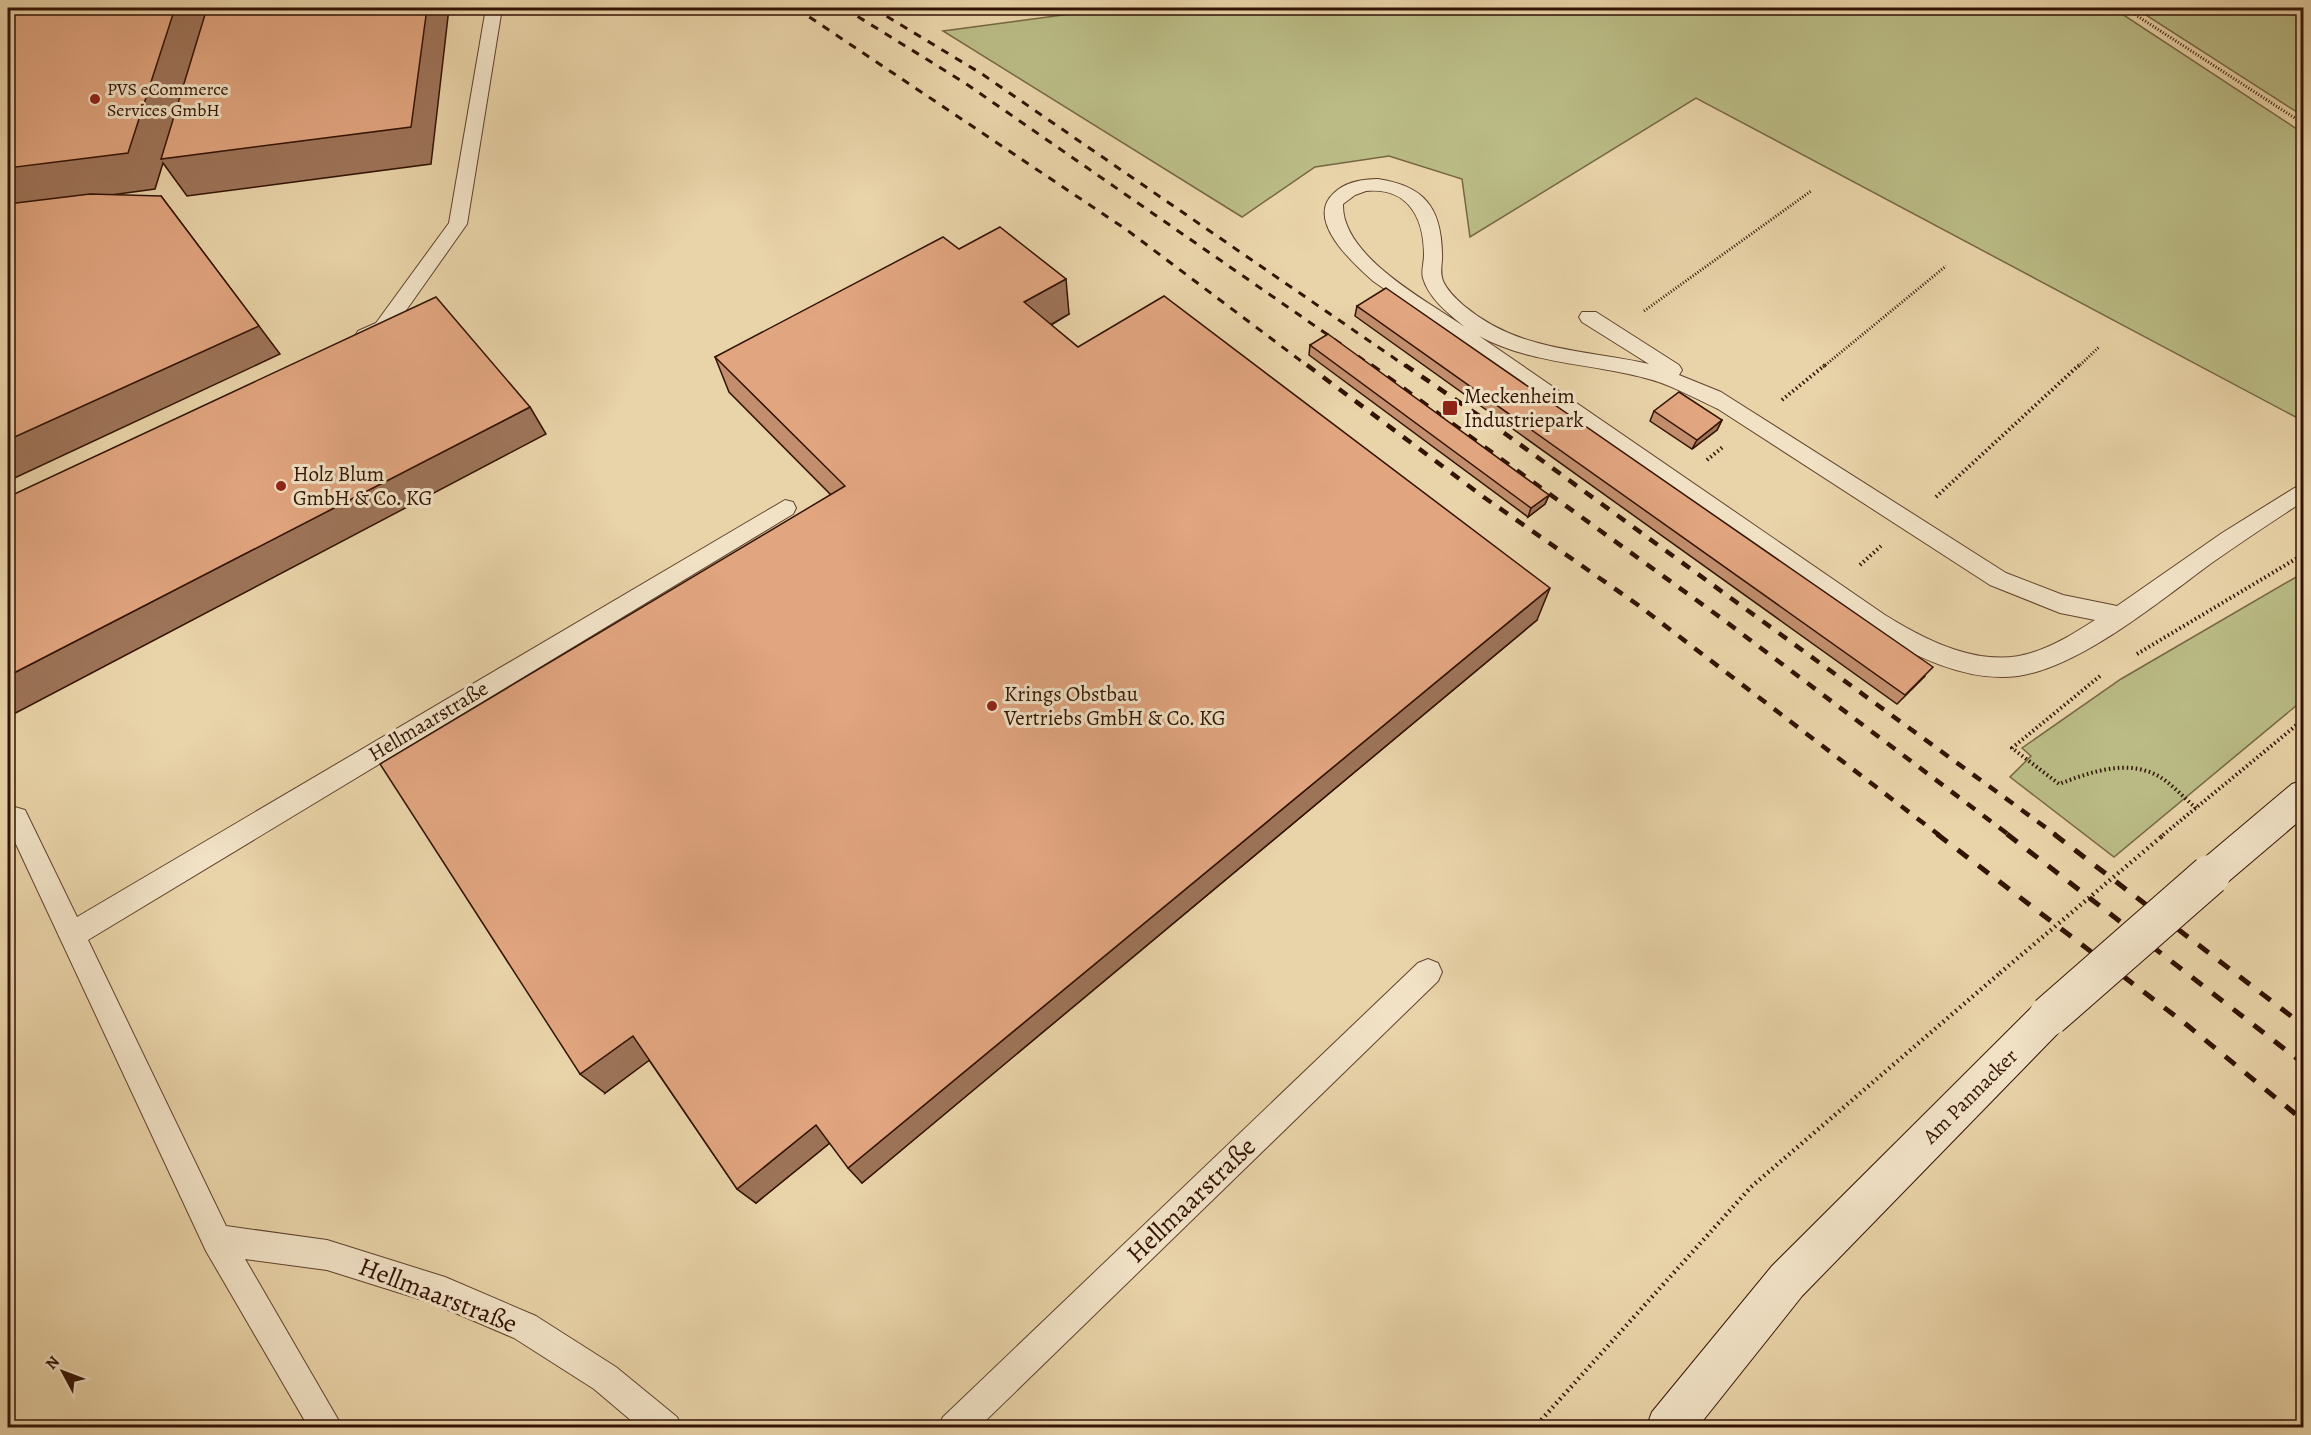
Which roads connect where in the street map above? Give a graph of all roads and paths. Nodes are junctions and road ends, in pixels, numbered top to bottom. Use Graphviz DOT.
graph roads {
  1 [pos="494,8"];
  2 [pos="2124,8"];
  3 [pos="2304,124"];
  4 [pos="1811,191"];
  5 [pos="1946,266"];
  6 [pos="1589,317"];
  7 [pos="1612,333"];
  8 [pos="351,343"];
  9 [pos="2099,347"];
  10 [pos="1726,405"];
  11 [pos="1754,422"];
  12 [pos="1677,483"];
  13 [pos="2304,490"];
  14 [pos="785,508"];
  15 [pos="1908,522"];
  16 [pos="2304,554"];
  17 [pos="1832,590"];
  18 [pos="2118,615"];
  19 [pos="2136,655"];
  20 [pos="2106,672"];
  21 [pos="2304,719"];
  22 [pos="2304,795"];
  23 [pos="2196,808"];
  24 [pos="8,816"];
  25 [pos="71,935"];
  26 [pos="1428,972"];
  27 [pos="217,1240"];
  28 [pos="327,1428"];
  29 [pos="666,1428"];
  30 [pos="954,1428"];
  31 [pos="1534,1428"];
  32 [pos="1668,1428"];
  1 -- 8 [label="lane"];
  2 -- 3 [label="path"];
  4 -- 7 [label="path"];
  5 -- 11 [label="path"];
  6 -- 7 [label="lane"];
  7 -- 10 [label="lane"];
  9 -- 15 [label="path"];
  10 -- 11 [label="lane"];
  10 -- 12 [label="lane"];
  11 -- 12 [label="path"];
  11 -- 15 [label="lane"];
  12 -- 17 [label="lane"];
  13 -- 18 [label="lane"];
  14 -- 25 [label="lane, Hellmaarstraße"];
  15 -- 17 [label="path"];
  15 -- 18 [label="lane"];
  16 -- 19 [label="path"];
  17 -- 18 [label="lane"];
  20 -- 23 [label="path"];
  21 -- 23 [label="path"];
  22 -- 32 [label="main road, Am Pannacker, bridge"];
  23 -- 31 [label="path, bridge"];
  24 -- 25 [label="lane"];
  25 -- 27 [label="lane"];
  26 -- 30 [label="lane, Hellmaarstraße"];
  27 -- 28 [label="lane"];
  27 -- 29 [label="lane, Hellmaarstraße"];
}
